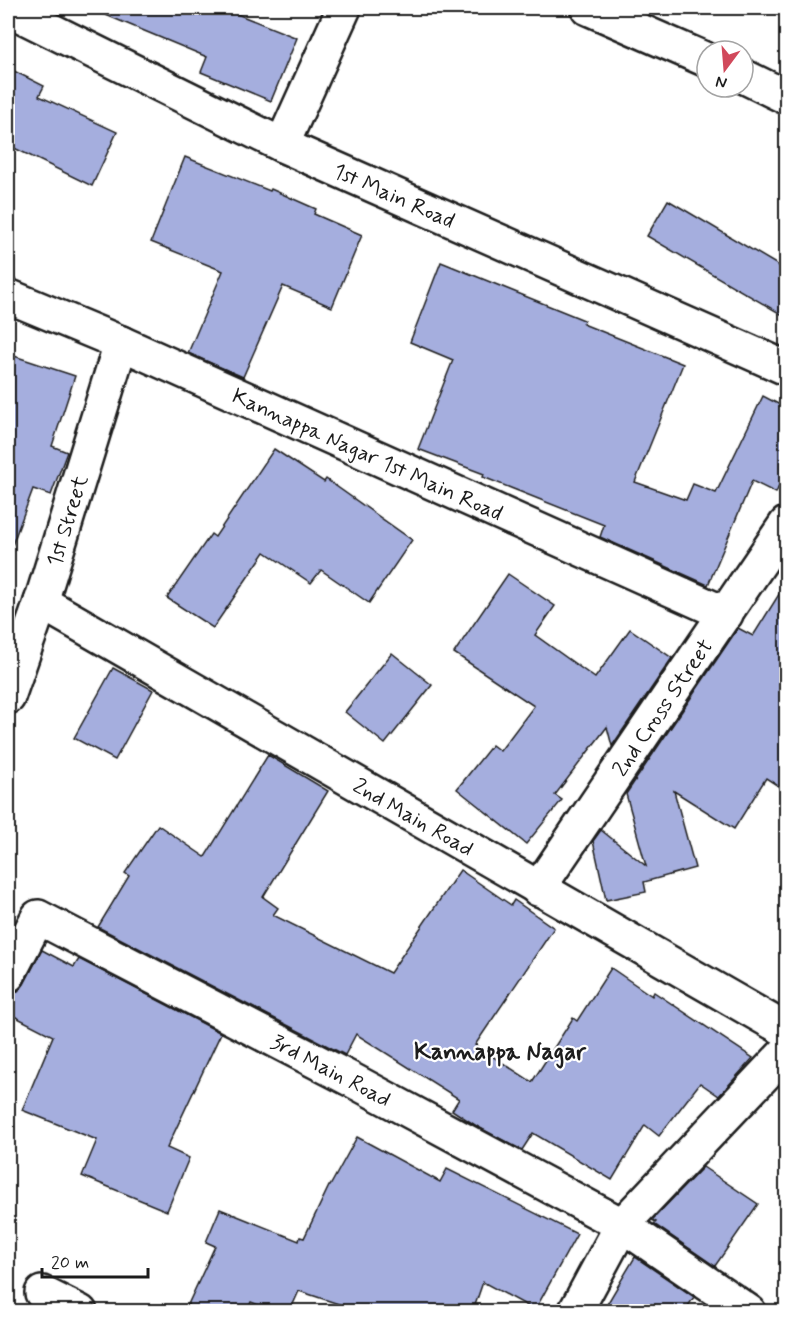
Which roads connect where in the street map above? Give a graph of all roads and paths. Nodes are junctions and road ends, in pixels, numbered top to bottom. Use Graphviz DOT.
graph roads {
  1 [pos="344,8"];
  2 [pos="588,8"];
  3 [pos="8,9"];
  4 [pos="695,55"];
  5 [pos="755,82"];
  6 [pos="786,97"];
  7 [pos="282,145"];
  8 [pos="8,296"];
  9 [pos="121,343"];
  10 [pos="786,368"];
  11 [pos="786,524"];
  12 [pos="41,602"];
  13 [pos="726,614"];
  14 [pos="8,697"];
  15 [pos="538,889"];
  16 [pos="8,975"];
  17 [pos="786,1030"];
  18 [pos="786,1052"];
  19 [pos="622,1225"];
  20 [pos="42,1293"];
  21 [pos="80,1311"];
  22 [pos="575,1311"];
  23 [pos="749,1311"];
  1 -- 7 [label="street"];
  2 -- 4 [label="street"];
  3 -- 7 [label="street, 1st Main Road"];
  5 -- 6 [label="street"];
  7 -- 10 [label="street, 1st Main Road"];
  8 -- 9 [label="street, Kannappa Nagar 1st Main Road"];
  9 -- 12 [label="street, 1st Street"];
  9 -- 13 [label="street, Kannappa Nagar 1st Main Road"];
  11 -- 13 [label="street, 2nd Cross Street"];
  12 -- 14 [label="street, 1st Street"];
  12 -- 15 [label="street, 2nd Main Road"];
  13 -- 15 [label="street, 2nd Cross Street"];
  15 -- 17 [label="street, 2nd Main Road"];
  16 -- 19 [label="street, 3rd Main Road"];
  18 -- 19 [label="street"];
  19 -- 22 [label="street"];
  19 -- 23 [label="street, 3rd Main Road"];
  20 -- 21 [label="street"];
}
